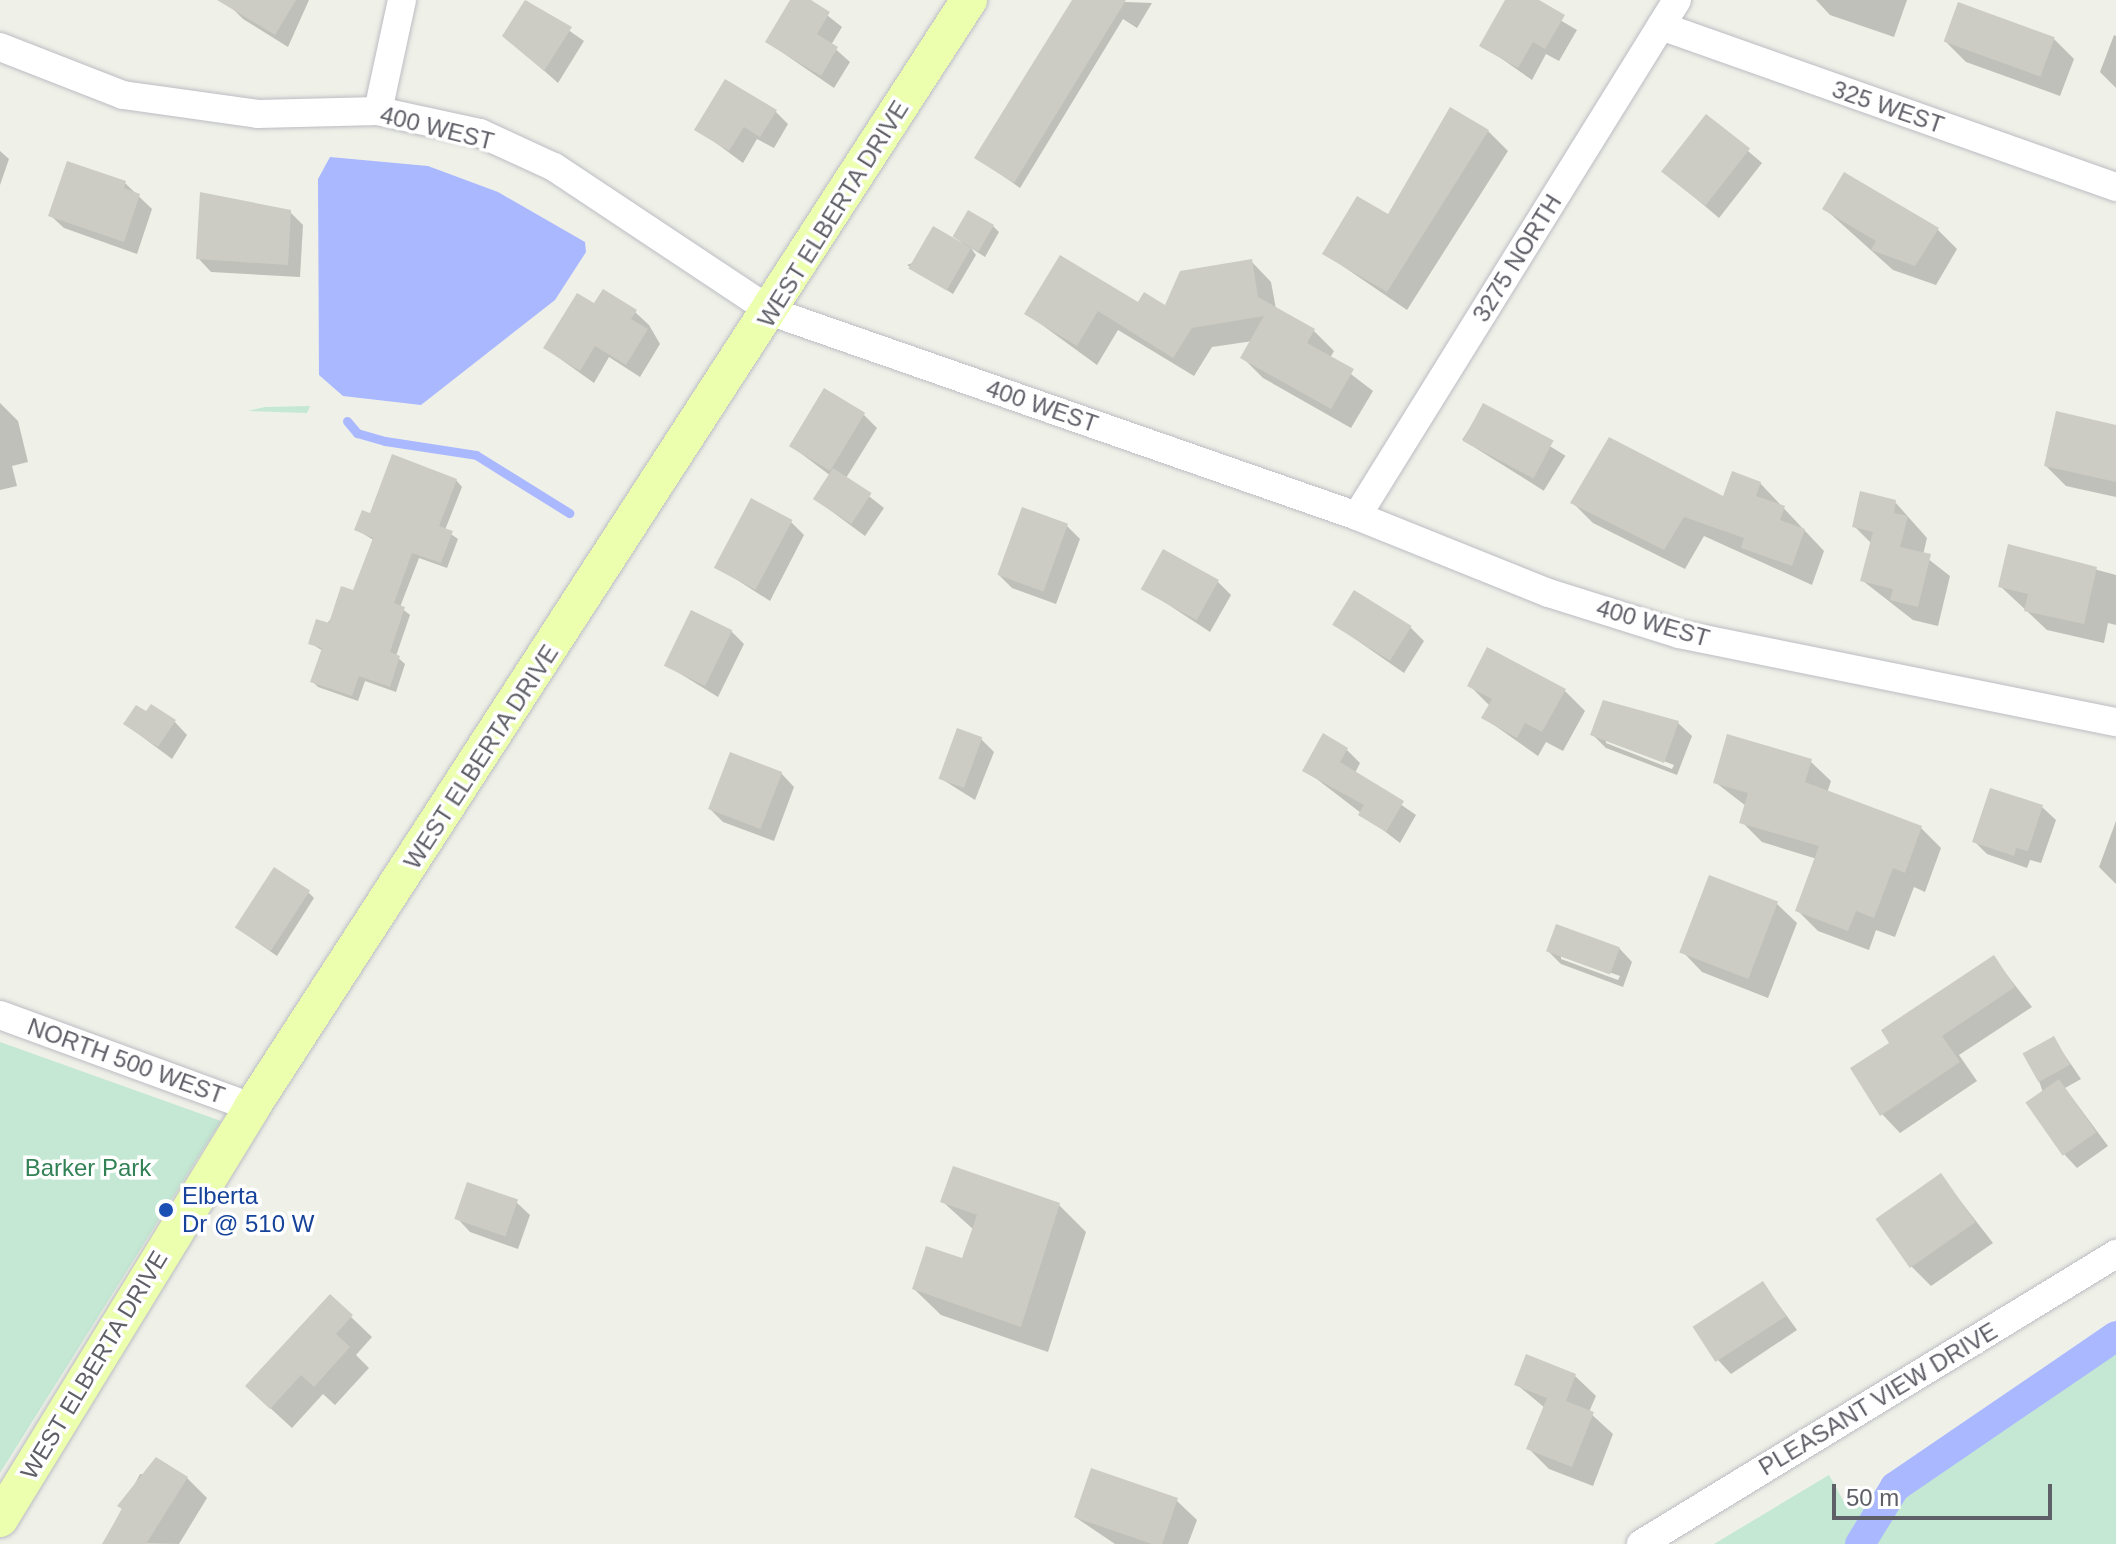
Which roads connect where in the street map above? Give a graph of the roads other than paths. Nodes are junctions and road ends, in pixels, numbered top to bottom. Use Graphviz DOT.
graph roads {
  1 [pos="402,0"];
  2 [pos="969,0"];
  3 [pos="1677,0"];
  4 [pos="1661,26"];
  5 [pos="0,47"];
  6 [pos="378,111"];
  7 [pos="2116,187"];
  8 [pos="772,312"];
  9 [pos="1357,516"];
  10 [pos="2116,722"];
  11 [pos="0,1015"];
  12 [pos="252,1107"];
  13 [pos="2116,1254"];
  14 [pos="0,1519"];
  15 [pos="1641,1544"];
  1 -- 6 [label="street"];
  2 -- 8 [label="main road, WEST ELBERTA DRIVE"];
  3 -- 4 [label="street, 3275 NORTH"];
  4 -- 7 [label="street, 325 WEST"];
  4 -- 9 [label="street, 3275 NORTH"];
  5 -- 6 [label="street, 400 WEST"];
  6 -- 8 [label="street, 400 WEST"];
  8 -- 9 [label="street, 400 WEST"];
  8 -- 12 [label="main road, WEST ELBERTA DRIVE"];
  9 -- 10 [label="street, 400 WEST"];
  11 -- 12 [label="street, NORTH 500 WEST"];
  12 -- 14 [label="main road, WEST ELBERTA DRIVE"];
  13 -- 15 [label="street, PLEASANT VIEW DRIVE"];
}
